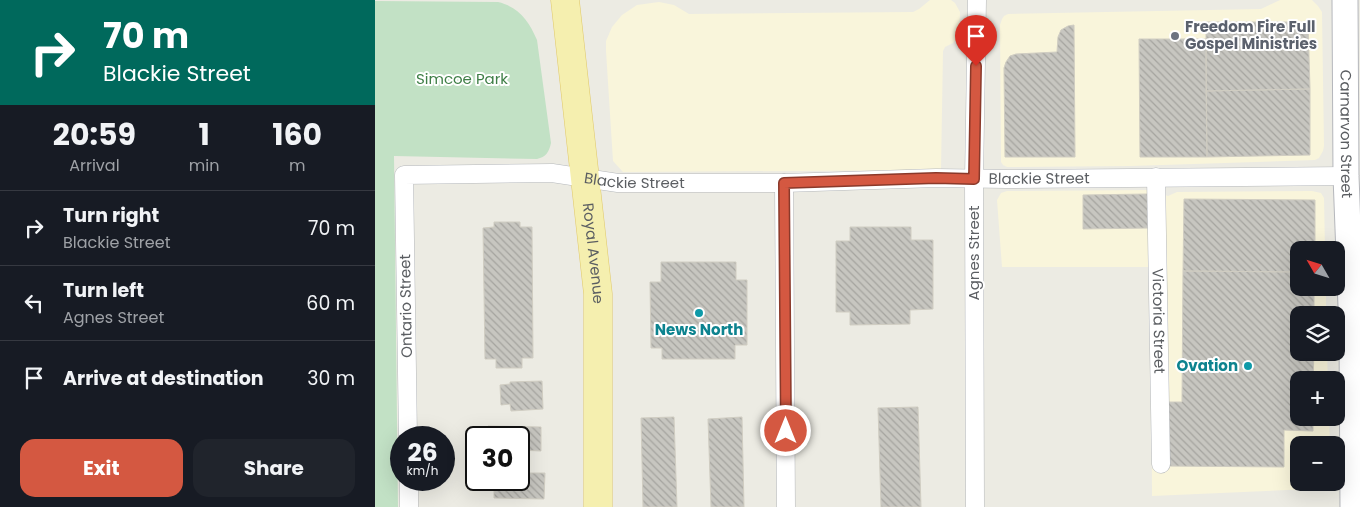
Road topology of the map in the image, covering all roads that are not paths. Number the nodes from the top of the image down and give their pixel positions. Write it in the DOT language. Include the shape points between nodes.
graph roads {
  1 [pos="565,0"];
  2 [pos="977,0"];
  3 [pos="1345,0"];
  4 [pos="404,175"];
  5 [pos="1346,176"];
  6 [pos="1156,177"];
  7 [pos="585,179"];
  8 [pos="974,179"];
  9 [pos="784,183"];
  10 [pos="408,426"];
  11 [pos="1161,464"];
  12 [pos="409,491"];
  13 [pos="409,507"];
  14 [pos="598,507"];
  15 [pos="786,507"];
  16 [pos="975,507"];
  17 [pos="1353,507"];
  1 -- 7 [label="main road, Royal Avenue"];
  2 -- 8 [label="street, Agnes Street"];
  3 -- 5 [label="street, Carnarvon Street"];
  4 -- 7 [label="street, Blackie Street" via="552,173"];
  4 -- 10 [label="street, Ontario Street"];
  5 -- 6 [label="street, Blackie Street"];
  5 -- 17 [label="street, Carnarvon Street"];
  6 -- 8 [label="street, Blackie Street"];
  6 -- 11 [label="street, Victoria Street"];
  7 -- 9 [label="street, Blackie Street" via="619,183"];
  7 -- 14 [label="main road, Royal Avenue" via="598,294"];
  8 -- 9 [label="street, Blackie Street"];
  8 -- 16 [label="street, Agnes Street"];
  9 -- 15 [label="street"];
  12 -- 13 [label="street"];
}
